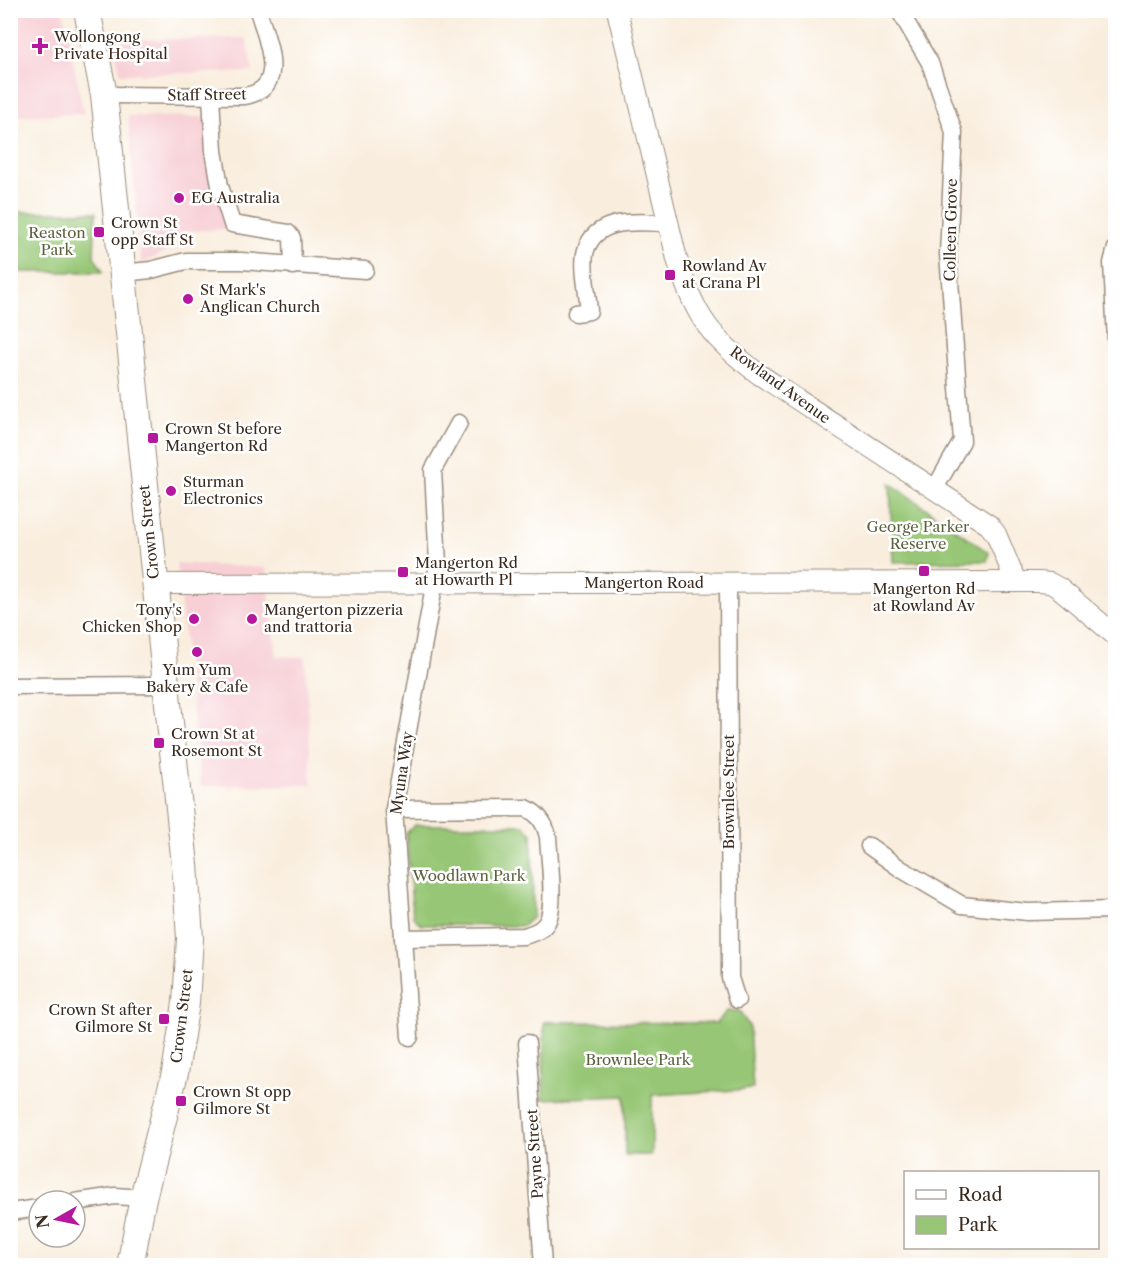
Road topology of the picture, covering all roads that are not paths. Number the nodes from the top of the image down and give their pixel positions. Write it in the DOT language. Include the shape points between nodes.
graph roads {
  1 [pos="87,10"];
  2 [pos="258,10"];
  3 [pos="617,10"];
  4 [pos="899,10"];
  5 [pos="104,95"];
  6 [pos="211,96"];
  7 [pos="669,223"];
  8 [pos="1116,248"];
  9 [pos="293,266"];
  10 [pos="365,270"];
  11 [pos="122,273"];
  12 [pos="576,313"];
  13 [pos="1116,340"];
  14 [pos="459,423"];
  15 [pos="934,490"];
  16 [pos="434,582"];
  17 [pos="1016,582"];
  18 [pos="728,583"];
  19 [pos="154,584"];
  20 [pos="1116,636"];
  21 [pos="165,685"];
  22 [pos="10,686"];
  23 [pos="394,809"];
  24 [pos="869,846"];
  25 [pos="1116,910"];
  26 [pos="404,938"];
  27 [pos="737,1000"];
  28 [pos="410,1037"];
  29 [pos="527,1043"];
  30 [pos="143,1198"];
  31 [pos="87,1200"];
  32 [pos="27,1210"];
  33 [pos="10,1212"];
  34 [pos="130,1266"];
  35 [pos="543,1266"];
  1 -- 5 [label="main road, Crown Street"];
  2 -- 6 [label="street, Staff Street" via="272,64 271,78 252,95"];
  3 -- 7 [label="street, Rowland Avenue"];
  4 -- 15 [label="street, Colleen Grove" via="930,63 954,132 948,254 962,441"];
  5 -- 6 [label="street, Staff Street"];
  5 -- 11 [label="main road, Crown Street"];
  6 -- 9 [label="street" via="214,151 232,225 288,233 292,238"];
  7 -- 12 [label="street" via="616,224 599,231 586,250 589,311"];
  7 -- 15 [label="street, Rowland Avenue" via="689,294 715,336 760,375"];
  8 -- 13 [label="street" via="1112,263"];
  9 -- 10 [label="street"];
  9 -- 11 [label="street" via="186,261"];
  11 -- 19 [label="main road, Crown Street"];
  14 -- 16 [label="street, Myuna Way" via="433,470 438,564"];
  15 -- 17 [label="street, Rowland Avenue" via="989,525"];
  16 -- 18 [label="street, Mangerton Road"];
  16 -- 19 [label="street, Mangerton Road"];
  16 -- 23 [label="street, Myuna Way"];
  17 -- 18 [label="street, Mangerton Road"];
  17 -- 20 [label="street, Mangerton Road" via="1050,583"];
  18 -- 27 [label="street, Brownlee Street" via="730,978"];
  19 -- 21 [label="main road, Crown Street"];
  21 -- 22 [label="street"];
  21 -- 30 [label="main road, Crown Street" via="190,938 186,1003 175,1073"];
  23 -- 26 [label="street, Myuna Way"];
  23 -- 26 [label="street" via="526,808 540,818 548,837 551,908 540,930 524,936"];
  24 -- 25 [label="street" via="962,905 1027,912"];
  26 -- 28 [label="street, Myuna Way"];
  29 -- 35 [label="street, Payne Street"];
  30 -- 31 [label="street" via="115,1196"];
  30 -- 34 [label="main road, Crown Street"];
  32 -- 33 [label="street"];
}
